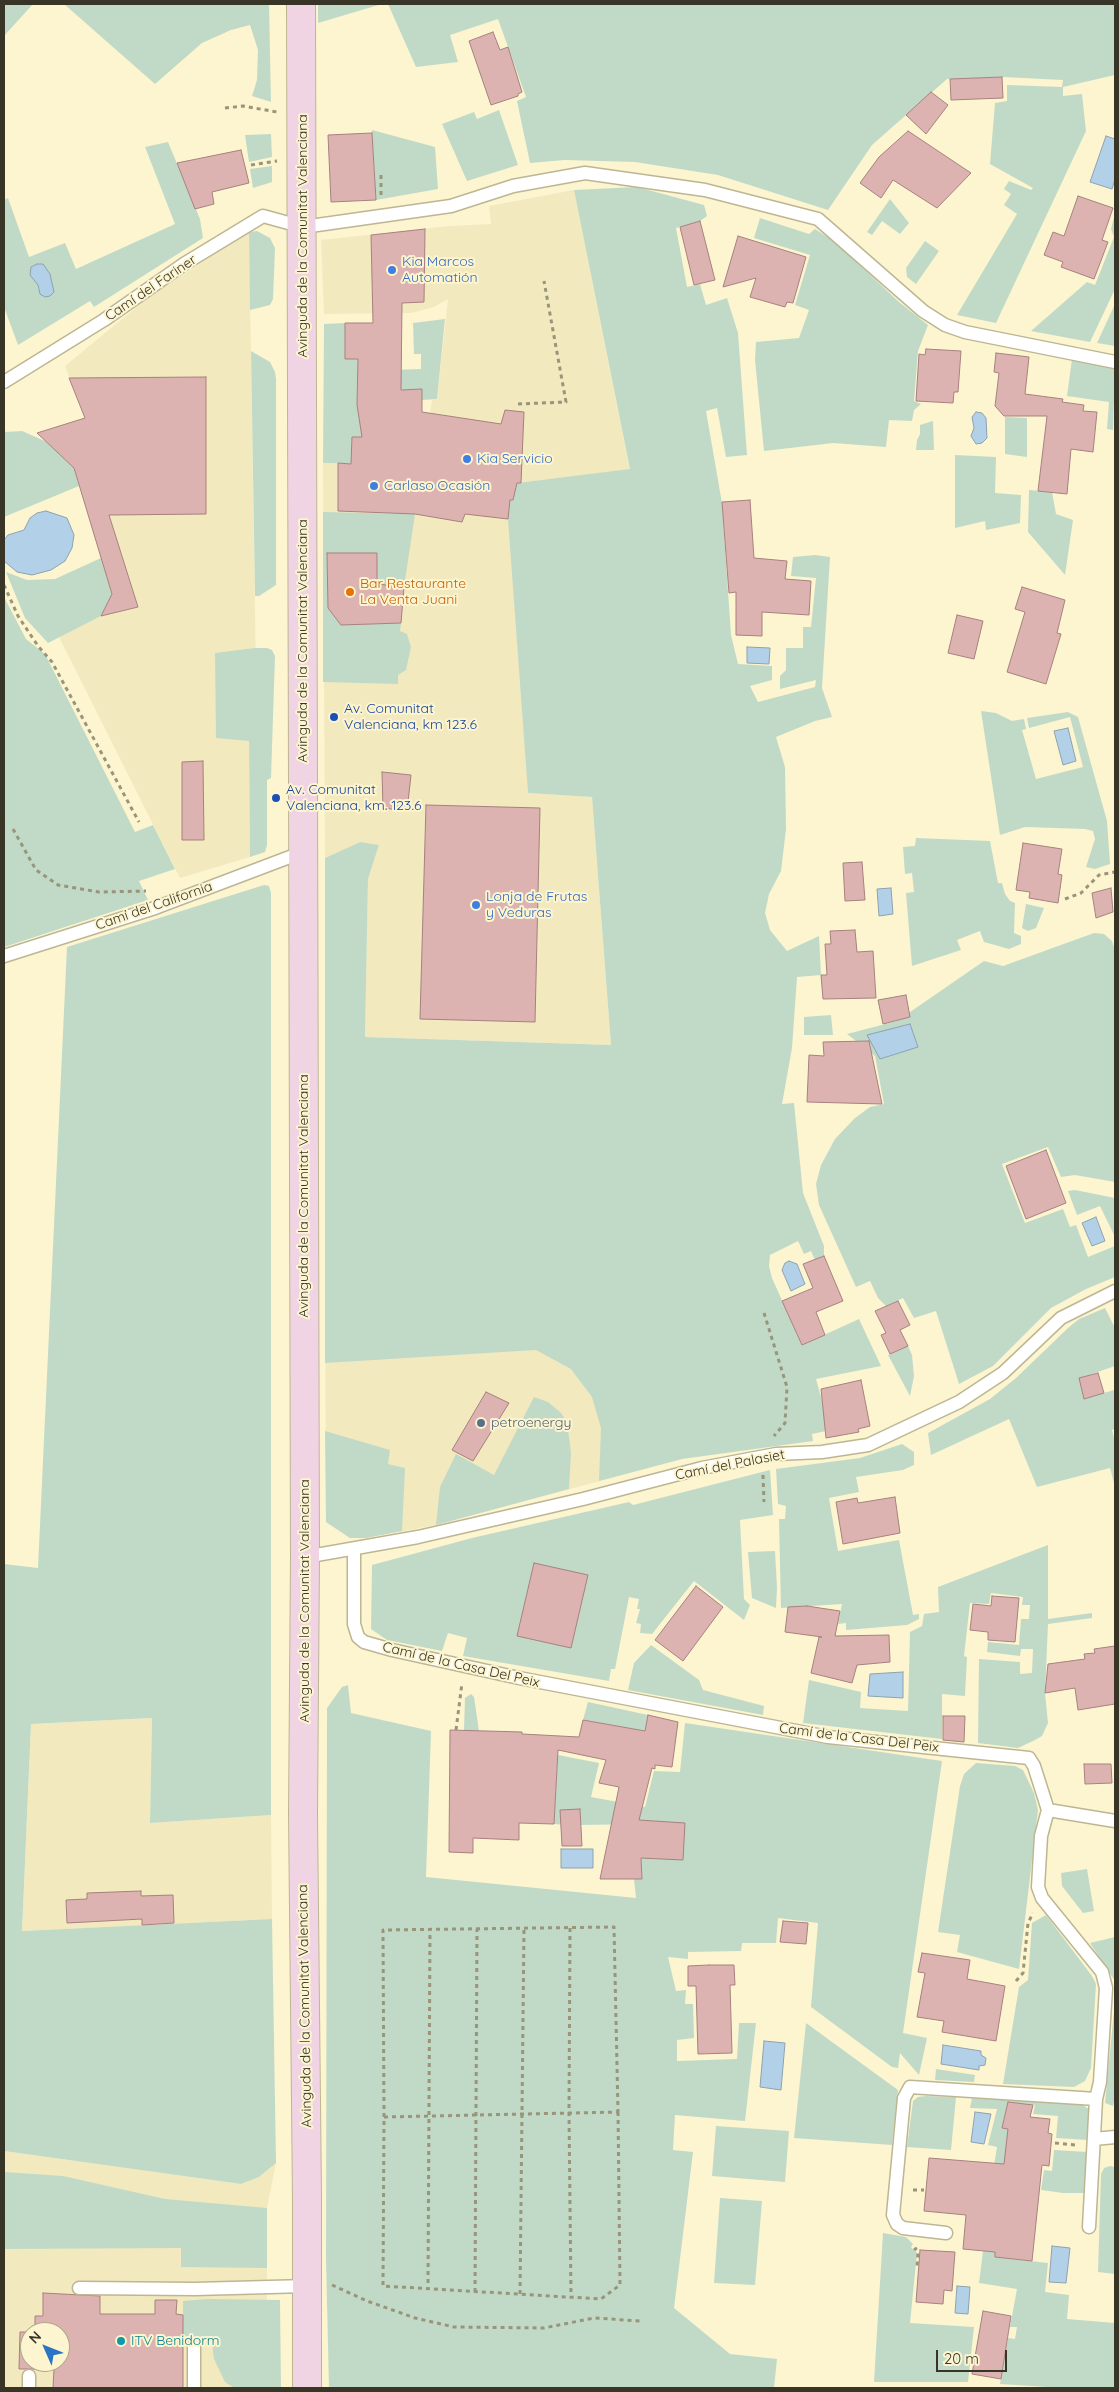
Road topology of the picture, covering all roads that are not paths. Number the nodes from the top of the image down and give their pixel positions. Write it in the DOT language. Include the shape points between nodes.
graph roads {
  1 [pos="301,4"];
  2 [pos="304,227"];
  3 [pos="1115,362"];
  4 [pos="4,382"];
  5 [pos="303,852"];
  6 [pos="4,956"];
  7 [pos="1115,1290"];
  8 [pos="354,1550"];
  9 [pos="306,1557"];
  10 [pos="1048,1810"];
  11 [pos="1115,1821"];
  12 [pos="1096,2099"];
  13 [pos="1115,2137"];
  14 [pos="1094,2139"];
  15 [pos="1089,2227"];
  16 [pos="946,2233"];
  17 [pos="307,2280"];
  18 [pos="79,2288"];
  19 [pos="194,2346"];
  20 [pos="194,2388"];
  21 [pos="307,2388"];
  1 -- 2 [label="main road, Avinguda de la Comunitat Valenciana"];
  2 -- 3 [label="lane" via="451,206 513,186 585,173 705,190 818,219 924,311 945,325"];
  2 -- 4 [label="lane, Camí del Fariner" via="263,216"];
  2 -- 5 [label="main road, Avinguda de la Comunitat Valenciana"];
  5 -- 6 [label="lane, Camí del California" via="171,902"];
  5 -- 9 [label="main road, Avinguda de la Comunitat Valenciana"];
  7 -- 8 [label="lane, Camí del Palasiet" via="1061,1318 1003,1373 959,1402 868,1445 759,1457 702,1468 583,1499"];
  8 -- 9 [label="lane, Camí del Palasiet"];
  8 -- 10 [label="lane, Camí de la Casa Del Peix" via="354,1624 358,1637 364,1642 519,1678 828,1737 1028,1758 1034,1766"];
  9 -- 17 [label="main road, Avinguda de la Comunitat Valenciana" via="303,1814"];
  10 -- 11 [label="lane"];
  10 -- 12 [label="lane" via="1041,1836 1038,1886 1042,1898 1102,1972 1106,1988"];
  12 -- 14 [label="lane"];
  12 -- 16 [label="lane" via="910,2087 904,2098 893,2215 903,2228"];
  13 -- 14 [label="lane"];
  14 -- 15 [label="lane"];
  17 -- 18 [label="lane" via="207,2288"];
  17 -- 21 [label="main road, Avinguda de la Comunitat Valenciana"];
  19 -- 20 [label="lane"];
}
